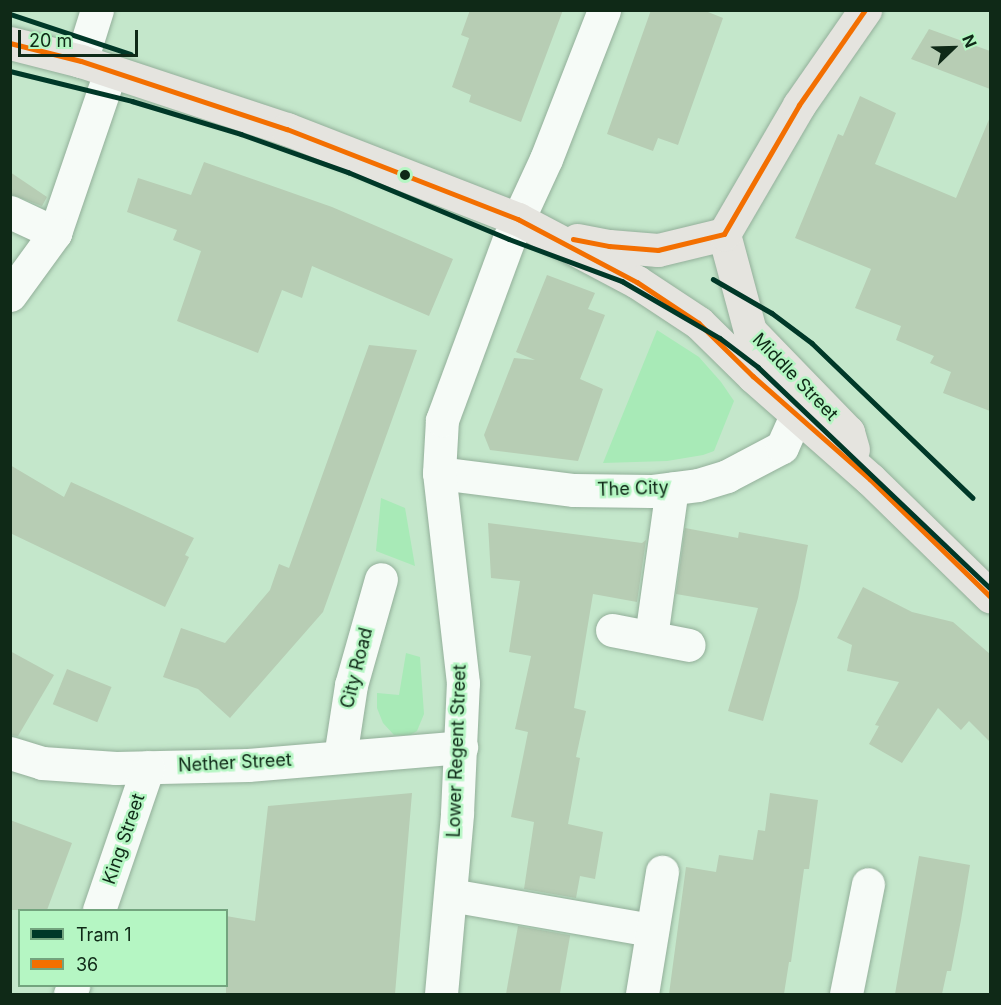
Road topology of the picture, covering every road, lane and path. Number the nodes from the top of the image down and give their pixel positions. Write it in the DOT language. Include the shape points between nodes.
graph roads {
  1 [pos="97,10"];
  2 [pos="604,10"];
  3 [pos="865,10"];
  4 [pos="10,43"];
  5 [pos="95,67"];
  6 [pos="10,212"];
  7 [pos="518,219"];
  8 [pos="55,233"];
  9 [pos="724,234"];
  10 [pos="552,235"];
  11 [pos="10,295"];
  12 [pos="797,414"];
  13 [pos="861,471"];
  14 [pos="439,473"];
  15 [pos="672,488"];
  16 [pos="381,579"];
  17 [pos="990,596"];
  18 [pos="612,630"];
  19 [pos="651,638"];
  20 [pos="689,645"];
  21 [pos="461,747"];
  22 [pos="10,753"];
  23 [pos="340,757"];
  24 [pos="148,767"];
  25 [pos="662,872"];
  26 [pos="868,884"];
  27 [pos="451,895"];
  28 [pos="99,909"];
  29 [pos="652,930"];
  30 [pos="441,994"];
  31 [pos="642,994"];
  32 [pos="846,994"];
  1 -- 5 [label="street"];
  2 -- 7 [label="street" via="546,159"];
  3 -- 9 [label="main road" via="799,105"];
  4 -- 5 [label="main road, Middle Street"];
  5 -- 7 [label="main road, Middle Street" via="287,129"];
  5 -- 8 [label="street"];
  6 -- 8 [label="street"];
  7 -- 10 [label="main road, Middle Street"];
  7 -- 14 [label="street" via="441,420"];
  8 -- 11 [label="street"];
  9 -- 10 [label="main road" via="658,250"];
  9 -- 13 [label="main road, Middle Street" via="750,331 848,432"];
  10 -- 12 [label="main road, Middle Street" via="699,323"];
  12 -- 13 [label="main road, Middle Street"];
  12 -- 15 [label="street, The City" via="782,447 727,476"];
  13 -- 17 [label="main road, Middle Street"];
  14 -- 15 [label="street, The City" via="574,490"];
  14 -- 21 [label="street, Lower Regent Street" via="463,683"];
  15 -- 19 [label="street"];
  16 -- 23 [label="street, City Road" via="351,685"];
  18 -- 19 [label="street"];
  19 -- 20 [label="street"];
  21 -- 23 [label="street, Nether Street"];
  21 -- 27 [label="street, Lower Regent Street"];
  22 -- 24 [label="street, Nether Street" via="42,762"];
  23 -- 24 [label="street, Nether Street" via="248,765"];
  24 -- 28 [label="street, King Street"];
  25 -- 29 [label="street"];
  26 -- 32 [label="street"];
  27 -- 29 [label="street"];
  27 -- 30 [label="street, Lower Regent Street"];
  29 -- 31 [label="street"];
}
